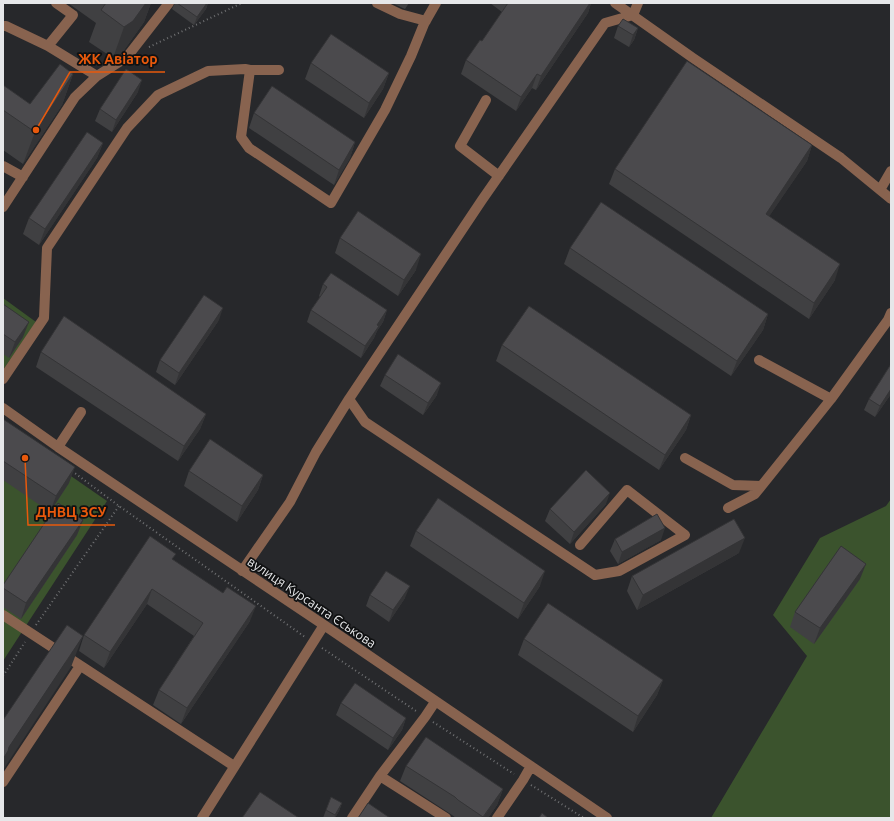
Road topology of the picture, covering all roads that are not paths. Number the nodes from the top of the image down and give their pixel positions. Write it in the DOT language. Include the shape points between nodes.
graph roads {
  1 [pos="56,3"];
  2 [pos="377,3"];
  3 [pos="436,3"];
  4 [pos="616,3"];
  5 [pos="638,3"];
  6 [pos="166,4"];
  7 [pos="633,15"];
  8 [pos="426,21"];
  9 [pos="3,26"];
  10 [pos="48,46"];
  11 [pos="250,70"];
  12 [pos="279,70"];
  13 [pos="97,76"];
  14 [pos="486,100"];
  15 [pos="3,166"];
  16 [pos="891,171"];
  17 [pos="499,176"];
  18 [pos="23,177"];
  19 [pos="880,190"];
  20 [pos="891,199"];
  21 [pos="3,207"];
  22 [pos="891,312"];
  23 [pos="759,360"];
  24 [pos="3,379"];
  25 [pos="349,399"];
  26 [pos="831,399"];
  27 [pos="3,408"];
  28 [pos="81,412"];
  29 [pos="58,447"];
  30 [pos="685,458"];
  31 [pos="761,486"];
  32 [pos="728,508"];
  33 [pos="580,545"];
  34 [pos="242,571"];
  35 [pos="3,614"];
  36 [pos="324,625"];
  37 [pos="80,666"];
  38 [pos="435,702"];
  39 [pos="234,766"];
  40 [pos="531,766"];
  41 [pos="380,776"];
  42 [pos="3,782"];
  43 [pos="202,818"];
  44 [pos="352,818"];
  45 [pos="446,818"];
  46 [pos="497,818"];
  47 [pos="607,818"];
  1 -- 10 [label="street" via="73,15"];
  2 -- 8 [label="street" via="400,14"];
  3 -- 8 [label="street"];
  4 -- 7 [label="street"];
  5 -- 7 [label="street"];
  6 -- 13 [label="street" via="127,57"];
  7 -- 17 [label="street" via="605,23"];
  7 -- 19 [label="street" via="841,158"];
  8 -- 11 [label="street" via="385,110 331,203 248,148 240,136"];
  9 -- 10 [label="street"];
  10 -- 13 [label="street"];
  11 -- 12 [label="street"];
  11 -- 24 [label="street" via="208,71 158,95 127,128 47,248 44,318"];
  13 -- 18 [label="street" via="75,97"];
  14 -- 17 [label="street" via="460,146"];
  15 -- 18 [label="street"];
  16 -- 19 [label="street"];
  17 -- 25 [label="street"];
  18 -- 21 [label="street"];
  19 -- 20 [label="street"];
  22 -- 26 [label="street" via="888,320"];
  23 -- 26 [label="street"];
  25 -- 33 [label="street" via="365,422 595,575 619,571 685,535 627,490"];
  25 -- 34 [label="street" via="316,452 290,502"];
  26 -- 31 [label="street"];
  27 -- 29 [label="street, вулиця Курсанта Єськова"];
  28 -- 29 [label="street"];
  29 -- 34 [label="street, вулиця Курсанта Єськова"];
  30 -- 31 [label="street" via="733,486"];
  31 -- 32 [label="street" via="755,494"];
  34 -- 36 [label="street, вулиця Курсанта Єськова"];
  35 -- 37 [label="street"];
  36 -- 38 [label="street, вулиця Курсанта Єськова"];
  36 -- 39 [label="street"];
  37 -- 39 [label="street"];
  37 -- 42 [label="street"];
  38 -- 40 [label="street, вулиця Курсанта Єськова"];
  38 -- 41 [label="street"];
  39 -- 43 [label="street"];
  40 -- 46 [label="street"];
  40 -- 47 [label="street, вулиця Курсанта Єськова"];
  41 -- 44 [label="street"];
  41 -- 45 [label="street"];
}
